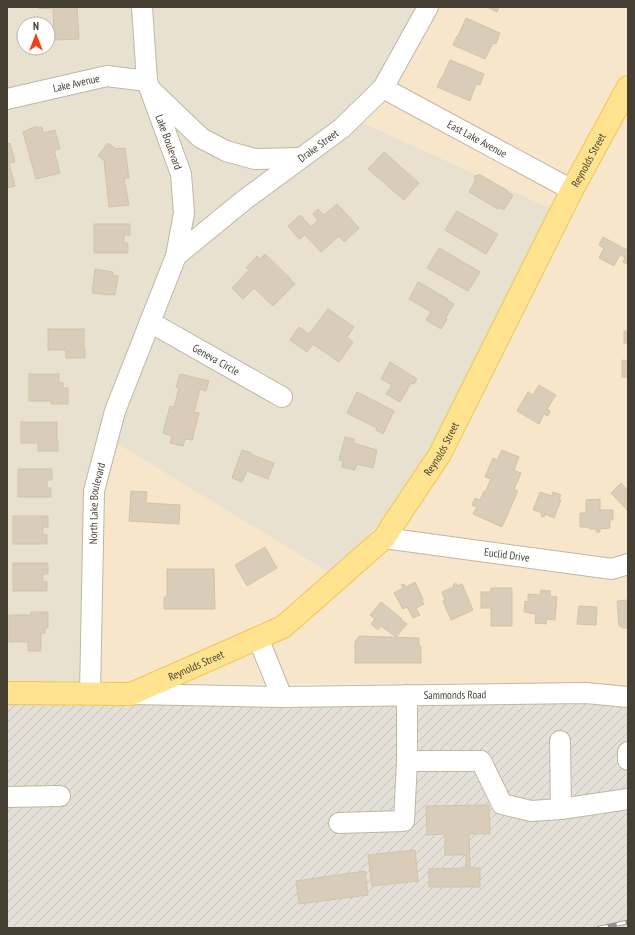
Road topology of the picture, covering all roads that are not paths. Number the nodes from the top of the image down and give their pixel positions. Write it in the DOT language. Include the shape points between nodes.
graph roads {
  1 [pos="142,7"];
  2 [pos="428,7"];
  3 [pos="148,85"];
  4 [pos="628,87"];
  5 [pos="383,88"];
  6 [pos="7,99"];
  7 [pos="301,158"];
  8 [pos="572,190"];
  9 [pos="176,256"];
  10 [pos="150,322"];
  11 [pos="282,397"];
  12 [pos="384,538"];
  13 [pos="628,564"];
  14 [pos="258,638"];
  15 [pos="7,693"];
  16 [pos="90,694"];
  17 [pos="131,694"];
  18 [pos="407,695"];
  19 [pos="282,697"];
  20 [pos="628,698"];
  21 [pos="560,741"];
  22 [pos="628,752"];
  23 [pos="407,760"];
  24 [pos="628,760"];
  25 [pos="60,796"];
  26 [pos="7,797"];
  27 [pos="628,799"];
  28 [pos="561,809"];
  29 [pos="339,823"];
  1 -- 3 [label="street, Lake Boulevard"];
  2 -- 5 [label="street, Drake Street"];
  3 -- 6 [label="street, Lake Avenue" via="107,76"];
  3 -- 7 [label="street" via="201,138 226,151 255,159"];
  3 -- 9 [label="street, Lake Boulevard" via="181,174 184,214"];
  4 -- 8 [label="main road, Reynolds Street"];
  5 -- 7 [label="street, Drake Street" via="342,128"];
  5 -- 8 [label="street, East Lake Avenue"];
  7 -- 9 [label="street, Drake Street"];
  8 -- 12 [label="main road, Reynolds Street" via="440,454"];
  9 -- 10 [label="street, Lake Boulevard"];
  10 -- 11 [label="street, Geneva Circle"];
  10 -- 16 [label="street, North Lake Boulevard" via="115,411 94,491"];
  12 -- 13 [label="street, Euclid Drive" via="612,569"];
  12 -- 14 [label="main road, Reynolds Street" via="283,627"];
  14 -- 17 [label="main road, Reynolds Street"];
  14 -- 19 [label="street"];
  15 -- 16 [label="main road"];
  16 -- 17 [label="main road"];
  17 -- 19 [label="street, Sammonds Road"];
  18 -- 19 [label="street, Sammonds Road"];
  18 -- 20 [label="street, Sammonds Road" via="586,693"];
  18 -- 23 [label="street"];
  21 -- 28 [label="street"];
  22 -- 24 [label="street"];
  23 -- 28 [label="street" via="481,761 502,804 531,811"];
  23 -- 29 [label="street" via="404,821"];
  25 -- 26 [label="street"];
  27 -- 28 [label="street"];
}
